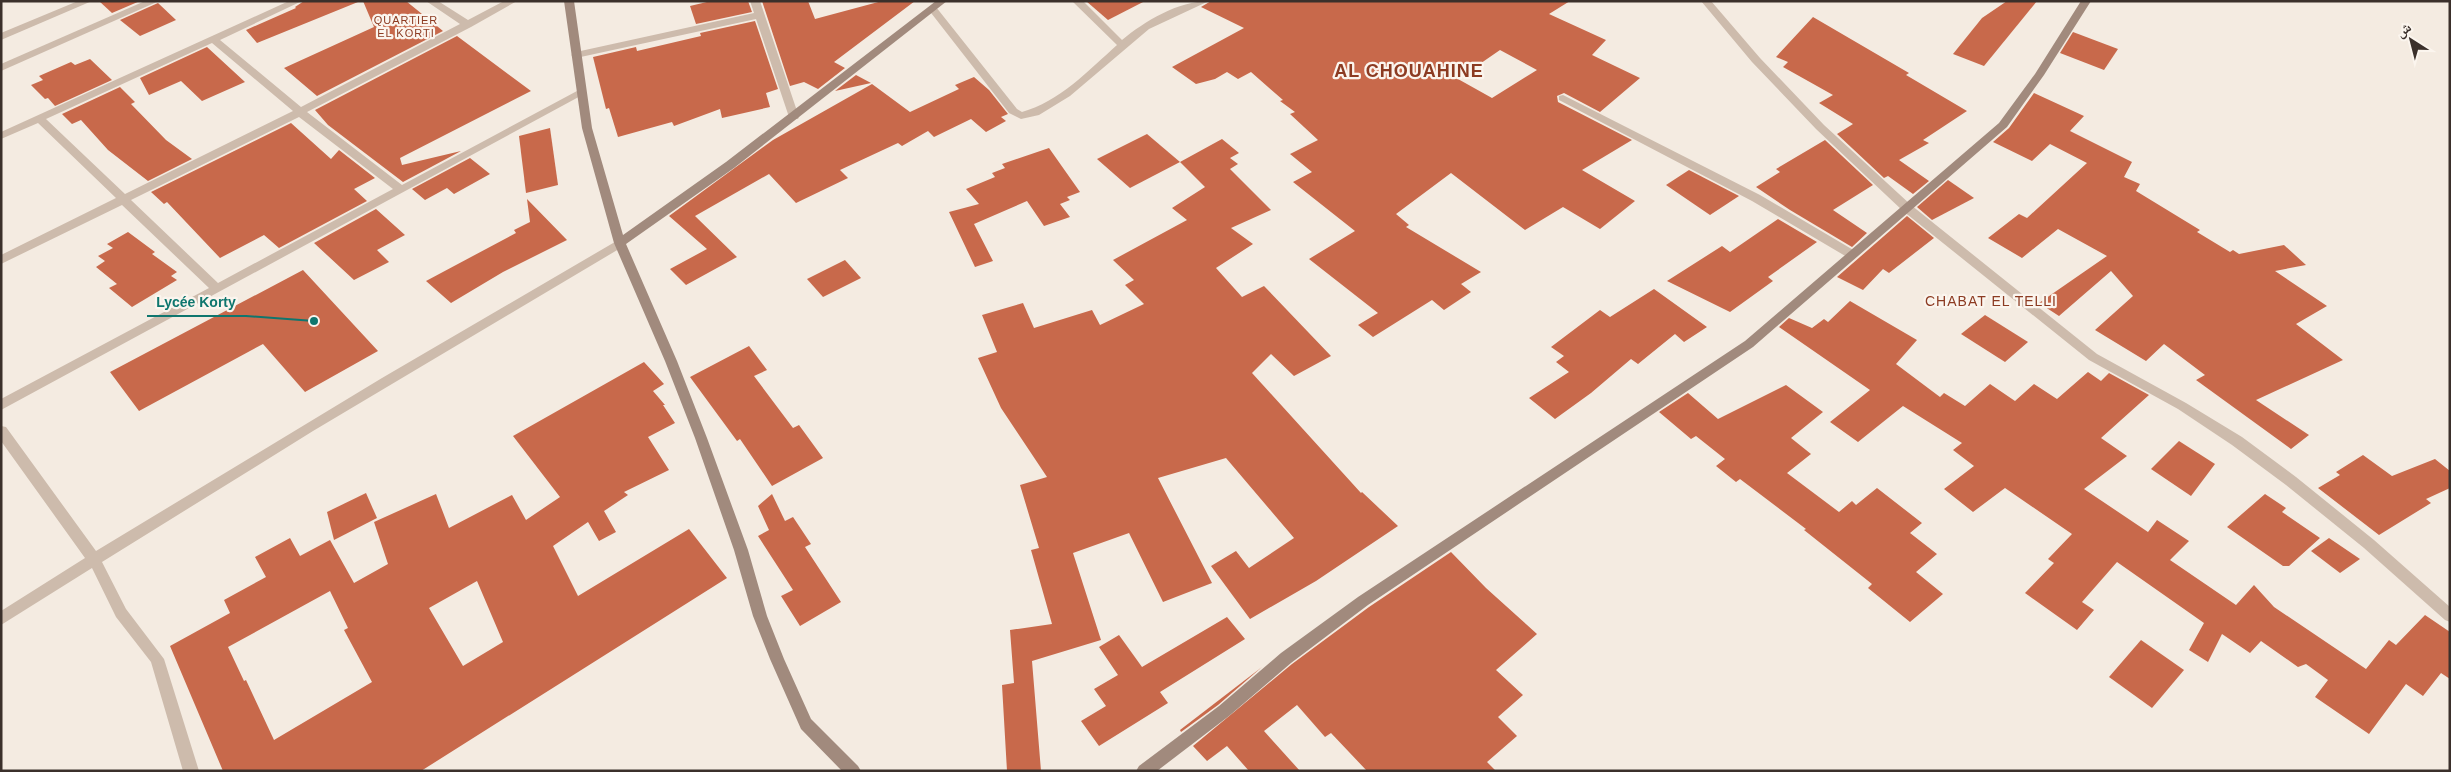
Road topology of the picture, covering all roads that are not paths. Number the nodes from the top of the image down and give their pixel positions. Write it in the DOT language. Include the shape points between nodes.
graph roads {
  1 [pos="87,1"];
  2 [pos="154,1"];
  3 [pos="297,1"];
  4 [pos="431,1"];
  5 [pos="512,1"];
  6 [pos="569,1"];
  7 [pos="755,1"];
  8 [pos="942,1"];
  9 [pos="1077,1"];
  10 [pos="1204,1"];
  11 [pos="1706,1"];
  12 [pos="2086,1"];
  13 [pos="933,8"];
  14 [pos="760,15"];
  15 [pos="468,24"];
  16 [pos="1,37"];
  17 [pos="214,40"];
  18 [pos="1123,46"];
  19 [pos="576,55"];
  20 [pos="1,68"];
  21 [pos="581,93"];
  22 [pos="1563,98"];
  23 [pos="300,112"];
  24 [pos="794,117"];
  25 [pos="40,119"];
  26 [pos="1,136"];
  27 [pos="400,190"];
  28 [pos="123,199"];
  29 [pos="1907,208"];
  30 [pos="620,243"];
  31 [pos="1851,254"];
  32 [pos="1,260"];
  33 [pos="216,288"];
  34 [pos="1,405"];
  35 [pos="1,431"];
  36 [pos="94,559"];
  37 [pos="2450,616"];
  38 [pos="1,619"];
  39 [pos="191,771"];
  40 [pos="853,771"];
  41 [pos="1144,771"];
  1 -- 16 [label="street"];
  2 -- 20 [label="street"];
  3 -- 17 [label="street"];
  4 -- 15 [label="street"];
  5 -- 15 [label="street"];
  6 -- 19 [label="street"];
  7 -- 14 [label="street"];
  8 -- 13 [label="street"];
  9 -- 18 [label="street"];
  10 -- 18 [label="street" via="1152,24"];
  11 -- 29 [label="street" via="1756,60 1814,120"];
  12 -- 29 [label="street" via="2003,125"];
  13 -- 18 [label="street" via="1013,111 1021,116 1032,115 1050,106"];
  13 -- 24 [label="street"];
  14 -- 19 [label="street"];
  14 -- 24 [label="street"];
  15 -- 23 [label="street"];
  17 -- 23 [label="street"];
  17 -- 25 [label="street"];
  19 -- 21 [label="street"];
  21 -- 27 [label="street"];
  21 -- 30 [label="street" via="587,128"];
  22 -- 31 [label="street" via="1756,198"];
  23 -- 27 [label="street"];
  23 -- 28 [label="street"];
  24 -- 30 [label="street"];
  25 -- 26 [label="street"];
  25 -- 28 [label="street"];
  27 -- 33 [label="street"];
  28 -- 32 [label="street"];
  28 -- 33 [label="street"];
  29 -- 31 [label="street"];
  29 -- 37 [label="street" via="2093,357 2182,406 2291,481"];
  30 -- 36 [label="street" via="423,358"];
  30 -- 40 [label="street" via="701,438 777,659 806,724"];
  31 -- 41 [label="street" via="1749,344 1363,601"];
  33 -- 34 [label="street"];
  35 -- 36 [label="street"];
  36 -- 38 [label="street"];
  36 -- 39 [label="street" via="121,613 157,659"];
}
